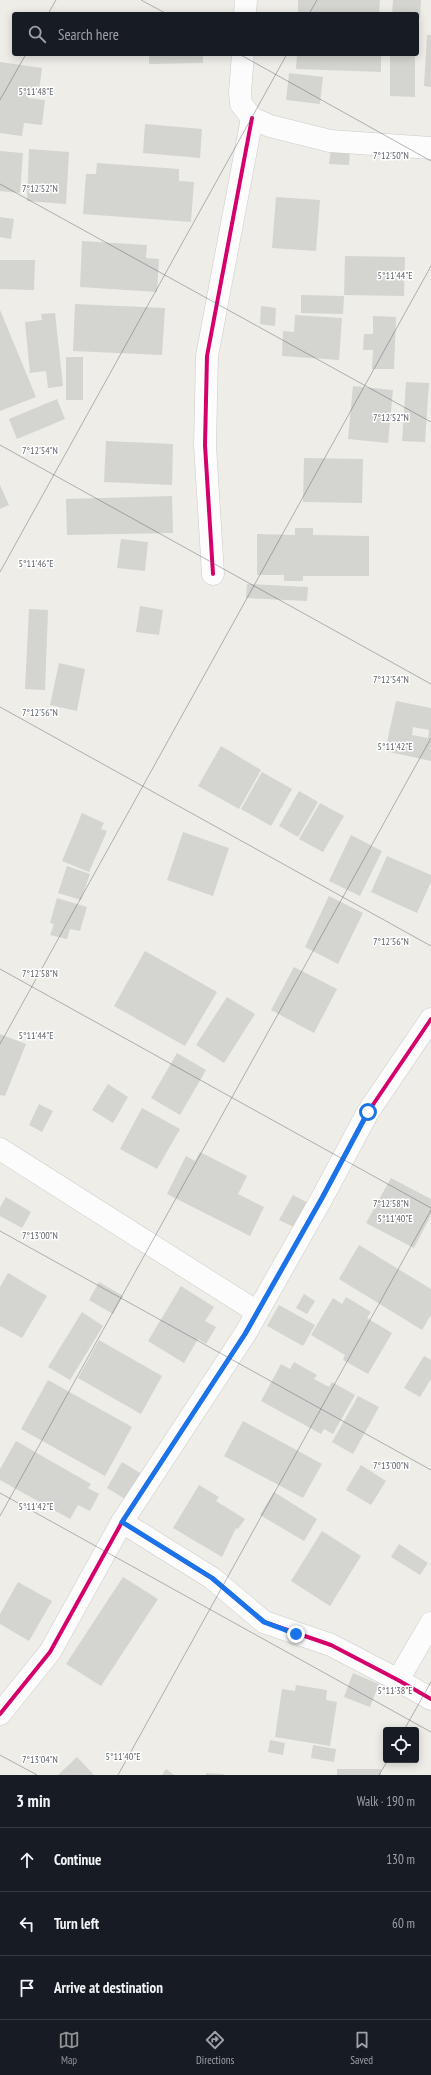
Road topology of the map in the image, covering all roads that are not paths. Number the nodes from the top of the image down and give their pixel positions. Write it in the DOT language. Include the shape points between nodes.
graph roads {
  1 [pos="246,0"];
  2 [pos="245,12"];
  3 [pos="243,56"];
  4 [pos="252,118"];
  5 [pos="431,148"];
  6 [pos="213,574"];
  7 [pos="431,1019"];
  8 [pos="0,1149"];
  9 [pos="257,1312"];
  10 [pos="122,1522"];
  11 [pos="431,1623"];
  12 [pos="398,1680"];
  13 [pos="431,1699"];
  14 [pos="0,1714"];
  1 -- 2 [label="street"];
  3 -- 4 [label="street" via="241,104"];
  4 -- 5 [label="street" via="270,126 330,140"];
  4 -- 6 [label="street" via="207,356 205,445"];
  7 -- 9 [label="street" via="368,1112"];
  8 -- 9 [label="street"];
  9 -- 10 [label="street" via="215,1383"];
  10 -- 12 [label="street" via="212,1578 264,1622 331,1645"];
  10 -- 14 [label="street" via="50,1652"];
  11 -- 12 [label="street"];
  12 -- 13 [label="street"];
}
